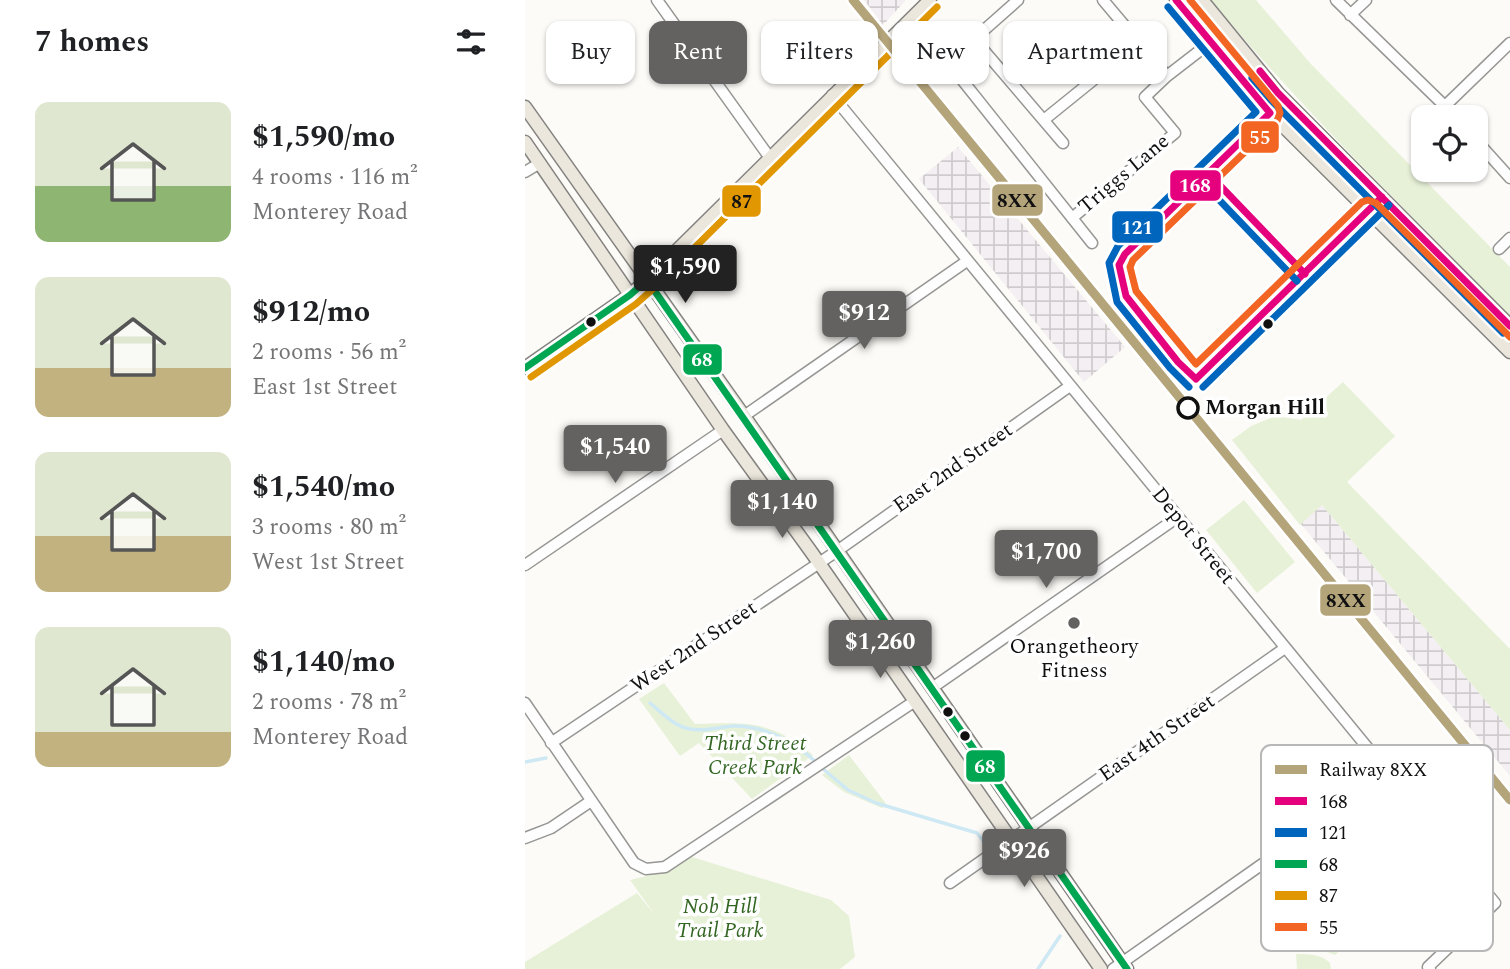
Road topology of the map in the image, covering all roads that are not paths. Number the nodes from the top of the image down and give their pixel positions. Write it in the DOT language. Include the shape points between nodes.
graph roads {
  1 [pos="657,0"];
  2 [pos="930,0"];
  3 [pos="1018,0"];
  4 [pos="1103,0"];
  5 [pos="1176,0"];
  6 [pos="1202,0"];
  7 [pos="1336,0"];
  8 [pos="1366,0"];
  9 [pos="1350,15"];
  10 [pos="912,17"];
  11 [pos="915,21"];
  12 [pos="1121,21"];
  13 [pos="989,27"];
  14 [pos="1211,42"];
  15 [pos="1510,43"];
  16 [pos="989,56"];
  17 [pos="1167,76"];
  18 [pos="966,84"];
  19 [pos="1088,84"];
  20 [pos="1159,84"];
  21 [pos="832,95"];
  22 [pos="1444,105"];
  23 [pos="1446,105"];
  24 [pos="525,107"];
  25 [pos="1045,119"];
  26 [pos="525,142"];
  27 [pos="1063,143"];
  28 [pos="1488,153"];
  29 [pos="770,158"];
  30 [pos="540,163"];
  31 [pos="525,172"];
  32 [pos="1510,178"];
  33 [pos="1072,218"];
  34 [pos="1510,238"];
  35 [pos="1093,243"];
  36 [pos="1499,249"];
  37 [pos="967,261"];
  38 [pos="647,280"];
  39 [pos="630,295"];
  40 [pos="1510,326"];
  41 [pos="1510,352"];
  42 [pos="525,368"];
  43 [pos="1070,386"];
  44 [pos="744,416"];
  45 [pos="723,430"];
  46 [pos="1178,517"];
  47 [pos="837,551"];
  48 [pos="818,564"];
  49 [pos="525,565"];
  50 [pos="1285,648"];
  51 [pos="932,688"];
  52 [pos="915,701"];
  53 [pos="525,703"];
  54 [pos="551,743"];
  55 [pos="1364,745"];
  56 [pos="591,801"];
  57 [pos="1029,828"];
  58 [pos="525,838"];
  59 [pos="1011,842"];
  60 [pos="1261,867"];
  61 [pos="950,883"];
  62 [pos="1445,951"];
  63 [pos="1121,967"];
  64 [pos="1101,969"];
  65 [pos="1430,969"];
  1 -- 29 [label="street"];
  2 -- 10 [label="main road"];
  3 -- 13 [label="street"];
  4 -- 12 [label="street"];
  5 -- 14 [label="main road"];
  6 -- 40 [label="main road" via="1278,93"];
  7 -- 9 [label="street"];
  8 -- 9 [label="street"];
  9 -- 22 [label="street"];
  10 -- 11 [label="street"];
  10 -- 21 [label="main road"];
  14 -- 17 [label="street"];
  14 -- 41 [label="main road" via="1271,113"];
  15 -- 23 [label="street"];
  16 -- 25 [label="street"];
  18 -- 33 [label="street"];
  19 -- 25 [label="street"];
  20 -- 33 [label="street, Triggs Lane" via="1146,97 1175,133"];
  21 -- 29 [label="main road"];
  21 -- 37 [label="street, Depot Street"];
  24 -- 38 [label="main road"];
  25 -- 27 [label="street"];
  26 -- 30 [label="main road"];
  28 -- 32 [label="street"];
  29 -- 38 [label="main road"];
  30 -- 31 [label="street"];
  30 -- 39 [label="main road"];
  33 -- 35 [label="street"];
  34 -- 36 [label="street"];
  37 -- 43 [label="street, Depot Street"];
  37 -- 44 [label="street"];
  38 -- 39 [label="main road"];
  38 -- 44 [label="main road"];
  39 -- 42 [label="main road"];
  39 -- 45 [label="main road"];
  43 -- 46 [label="street, Depot Street"];
  43 -- 47 [label="street, East 2nd Street"];
  44 -- 47 [label="main road"];
  45 -- 48 [label="main road"];
  45 -- 49 [label="street"];
  46 -- 50 [label="street, Depot Street"];
  46 -- 51 [label="street"];
  47 -- 48 [label="street, West 2nd Street"];
  47 -- 51 [label="main road"];
  48 -- 52 [label="main road"];
  48 -- 54 [label="street, West 2nd Street"];
  50 -- 55 [label="street, Depot Street"];
  50 -- 57 [label="street, East 4th Street"];
  51 -- 57 [label="main road"];
  52 -- 56 [label="street" via="665,867 646,869 633,863"];
  52 -- 59 [label="main road"];
  53 -- 54 [label="street"];
  54 -- 56 [label="street"];
  56 -- 58 [label="street" via="551,828"];
  57 -- 59 [label="street, East 4th Street"];
  57 -- 63 [label="main road"];
  59 -- 61 [label="street, East 4th Street"];
  59 -- 64 [label="main road"];
  60 -- 63 [label="street"];
  62 -- 65 [label="street, Depot Street"];
}
